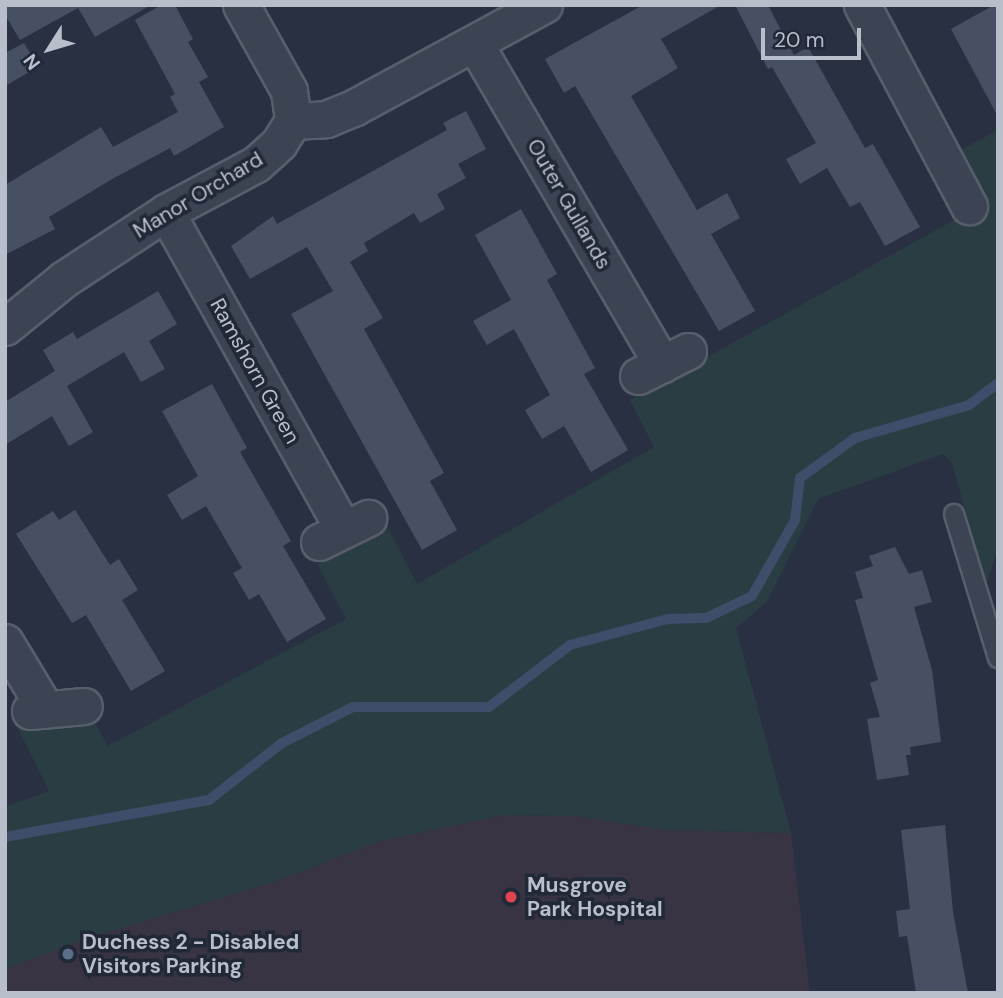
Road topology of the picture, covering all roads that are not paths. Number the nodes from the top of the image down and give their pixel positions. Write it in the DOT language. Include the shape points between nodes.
graph roads {
  1 [pos="241,5"];
  2 [pos="544,5"];
  3 [pos="862,5"];
  4 [pos="475,44"];
  5 [pos="293,121"];
  6 [pos="969,206"];
  7 [pos="166,212"];
  8 [pos="5,327"];
  9 [pos="663,364"];
  10 [pos="954,514"];
  11 [pos="344,530"];
  12 [pos="5,642"];
  13 [pos="998,658"];
  14 [pos="84,706"];
  1 -- 5 [label="street" via="289,91"];
  2 -- 4 [label="street"];
  3 -- 6 [label="street"];
  4 -- 5 [label="street" via="326,119"];
  4 -- 9 [label="street, Outer Gullands"];
  5 -- 7 [label="street, Manor Orchard" via="279,143 256,164"];
  7 -- 8 [label="street, Manor Orchard" via="64,279"];
  7 -- 11 [label="street, Ramshorn Green"];
  10 -- 13 [label="lane"];
  12 -- 14 [label="street" via="38,711"];
}
